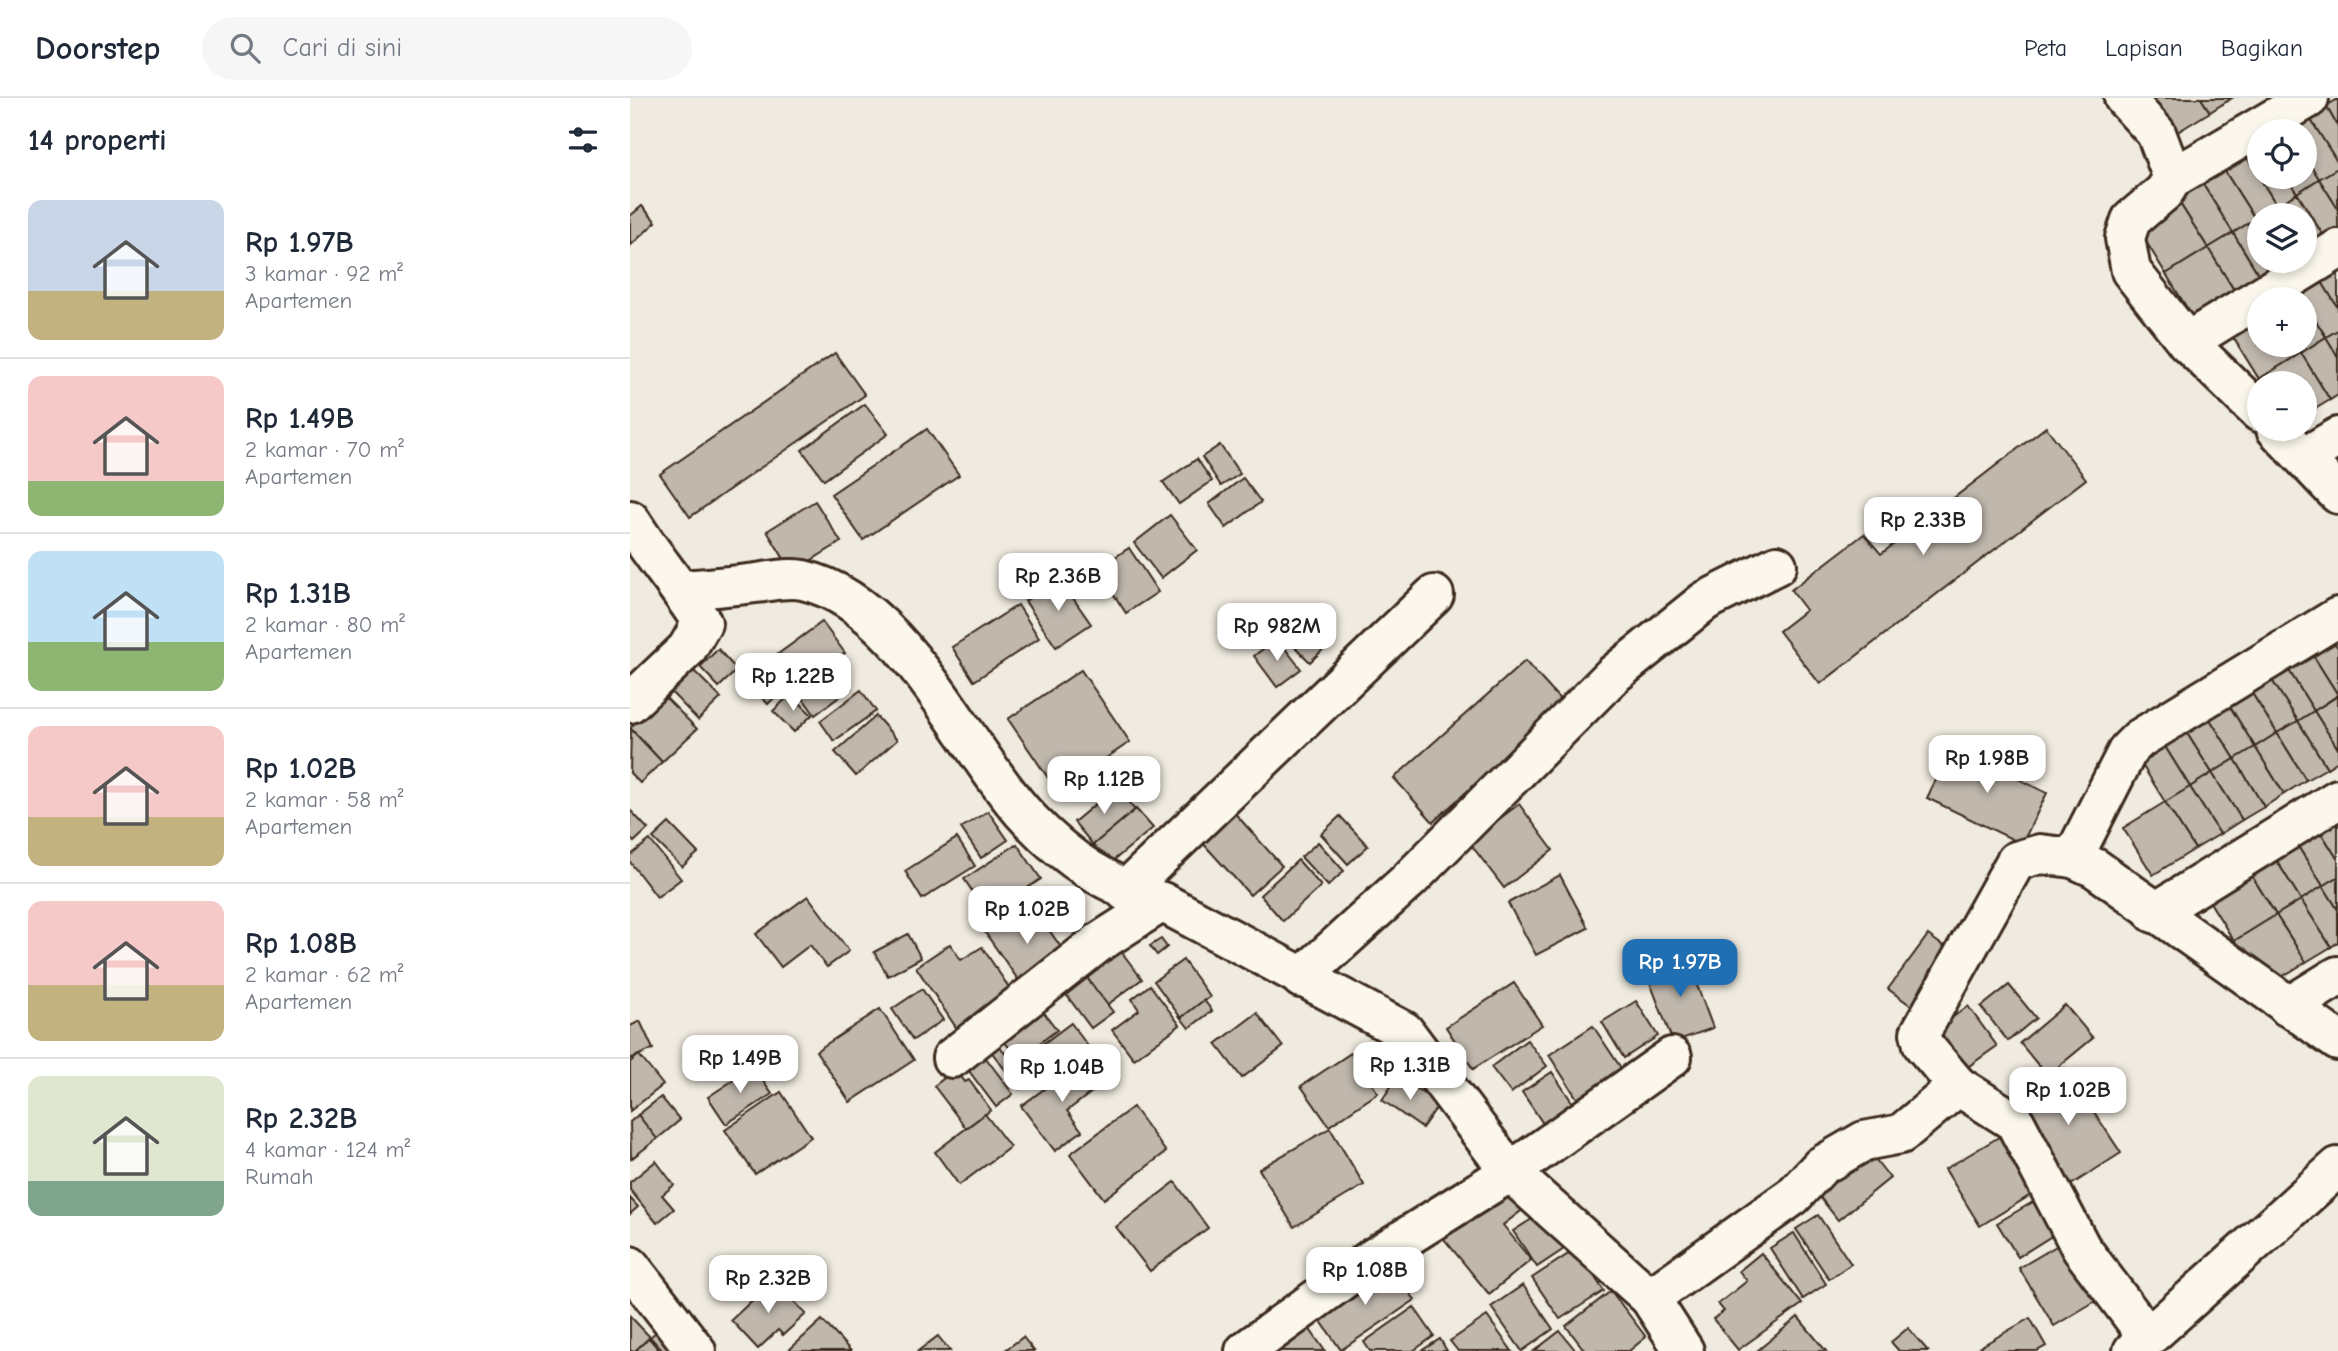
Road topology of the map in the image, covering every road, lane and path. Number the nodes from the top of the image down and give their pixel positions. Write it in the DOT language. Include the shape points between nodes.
graph roads {
  1 [pos="2124,98"];
  2 [pos="2309,98"];
  3 [pos="2173,178"];
  4 [pos="2338,249"];
  5 [pos="2188,342"];
  6 [pos="2247,400"];
  7 [pos="2338,437"];
  8 [pos="2288,441"];
  9 [pos="2305,457"];
  10 [pos="2338,494"];
  11 [pos="630,520"];
  12 [pos="1777,565"];
  13 [pos="682,590"];
  14 [pos="1434,595"];
  15 [pos="2338,617"];
  16 [pos="630,703"];
  17 [pos="2338,799"];
  18 [pos="2073,858"];
  19 [pos="1125,891"];
  20 [pos="1162,902"];
  21 [pos="2154,913"];
  22 [pos="2338,976"];
  23 [pos="1301,978"];
  24 [pos="2288,1007"];
  25 [pos="2338,1041"];
  26 [pos="1672,1056"];
  27 [pos="952,1058"];
  28 [pos="1958,1086"];
  29 [pos="2338,1167"];
  30 [pos="1510,1172"];
  31 [pos="630,1266"];
  32 [pos="1650,1298"];
  33 [pos="2140,1343"];
  34 [pos="696,1351"];
  35 [pos="1245,1351"];
  36 [pos="1684,1351"];
  1 -- 3 [label="street" via="2156,133"];
  2 -- 3 [label="street"];
  3 -- 5 [label="street" via="2164,192 2131,220 2125,251 2131,271"];
  4 -- 5 [label="street"];
  5 -- 6 [label="street"];
  7 -- 9 [label="street"];
  8 -- 9 [label="street"];
  9 -- 10 [label="street"];
  11 -- 13 [label="street" via="649,552"];
  12 -- 23 [label="street" via="1705,601 1613,674 1409,880"];
  13 -- 16 [label="street" via="702,623 687,649"];
  13 -- 19 [label="street" via="783,578 830,590 864,612 902,648 1027,817 1090,873"];
  14 -- 19 [label="street"];
  15 -- 18 [label="street" via="2139,739 2128,750"];
  17 -- 21 [label="street"];
  18 -- 21 [label="street" via="2095,868"];
  18 -- 28 [label="street" via="2040,854 2016,862 1920,1033 1923,1045"];
  19 -- 20 [label="street"];
  20 -- 23 [label="street"];
  20 -- 27 [label="street" via="1098,943"];
  21 -- 24 [label="street"];
  22 -- 24 [label="street"];
  23 -- 30 [label="street" via="1404,1031"];
  24 -- 25 [label="street"];
  26 -- 30 [label="street"];
  28 -- 32 [label="street" via="1901,1134 1864,1141 1821,1166 1793,1196"];
  28 -- 33 [label="street" via="2015,1122 2081,1248"];
  29 -- 33 [label="street"];
  30 -- 32 [label="street"];
  30 -- 35 [label="street" via="1370,1259"];
  31 -- 34 [label="street"];
  32 -- 36 [label="street"];
}
